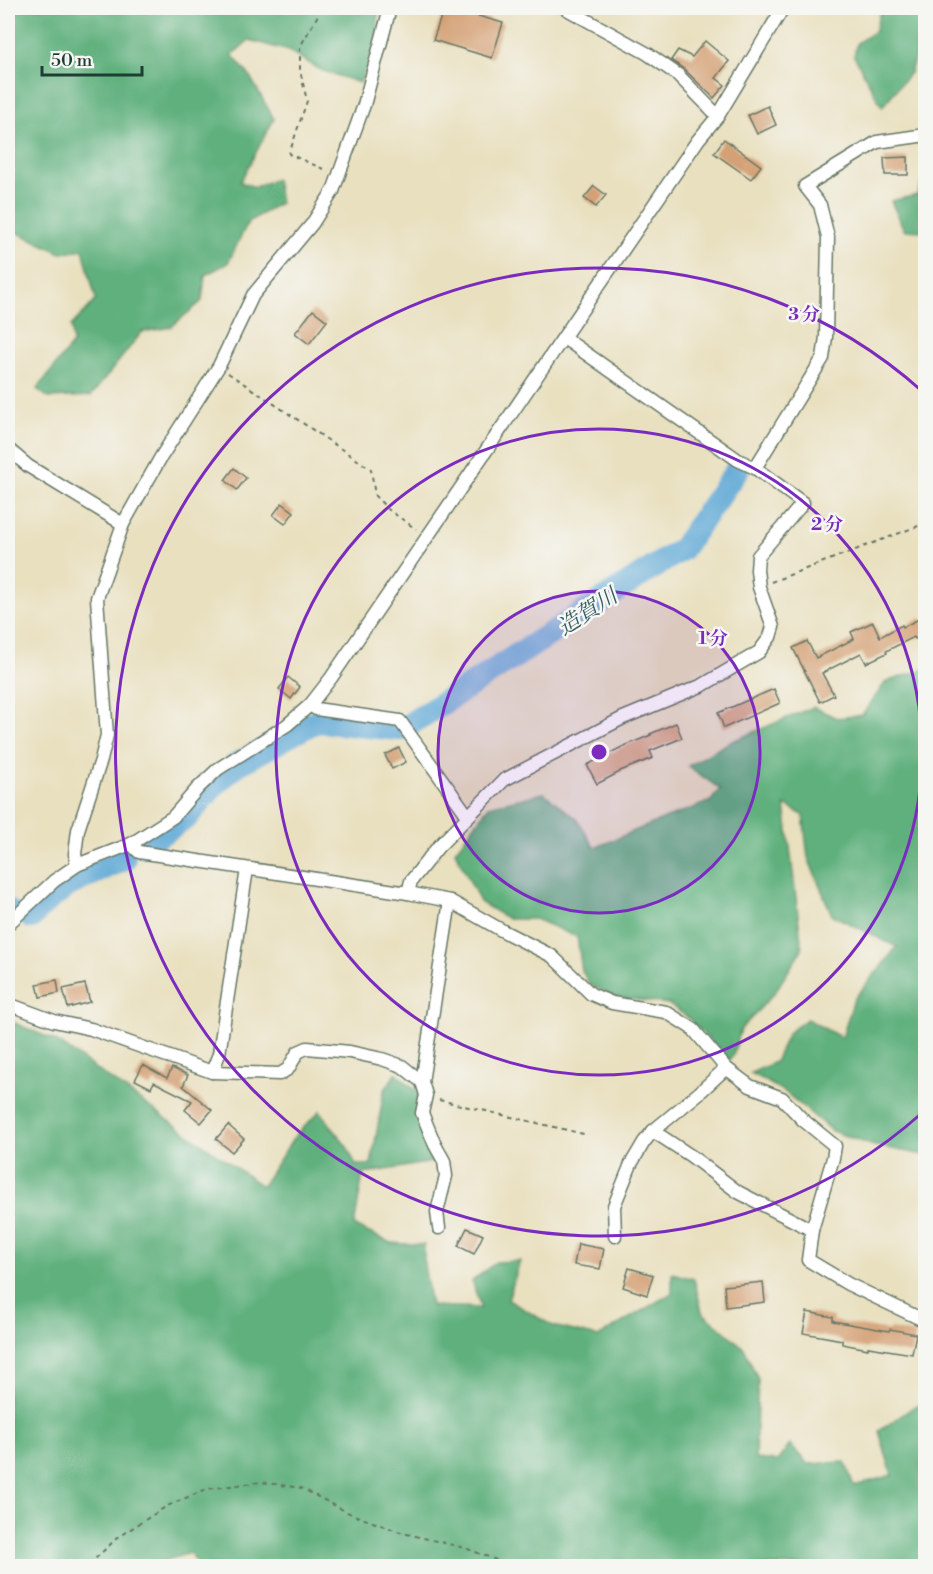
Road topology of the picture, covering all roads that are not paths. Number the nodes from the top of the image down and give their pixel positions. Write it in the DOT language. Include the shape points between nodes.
graph roads {
  1 [pos="390,8"];
  2 [pos="565,8"];
  3 [pos="783,8"];
  4 [pos="718,116"];
  5 [pos="926,135"];
  6 [pos="564,338"];
  7 [pos="8,449"];
  8 [pos="754,468"];
  9 [pos="123,524"];
  10 [pos="310,705"];
  11 [pos="468,816"];
  12 [pos="131,844"];
  13 [pos="77,865"];
  14 [pos="247,869"];
  15 [pos="408,892"];
  16 [pos="450,901"];
  17 [pos="8,924"];
  18 [pos="8,1004"];
  19 [pos="726,1068"];
  20 [pos="212,1072"];
  21 [pos="422,1082"];
  22 [pos="653,1131"];
  23 [pos="439,1228"];
  24 [pos="812,1230"];
  25 [pos="615,1236"];
  26 [pos="926,1320"];
  1 -- 9 [label="street" via="364,105 333,191 312,224 253,296 219,366"];
  2 -- 4 [label="street" via="678,75"];
  3 -- 4 [label="street"];
  4 -- 6 [label="street"];
  5 -- 8 [label="street" via="877,142 805,186 820,205 828,237 823,358"];
  6 -- 8 [label="street"];
  6 -- 10 [label="street"];
  7 -- 9 [label="street" via="28,466"];
  8 -- 11 [label="street" via="803,503 758,556 759,587 773,627 759,652 703,685 623,718 504,780"];
  9 -- 13 [label="street" via="97,598 107,735 78,830"];
  10 -- 11 [label="street" via="400,721"];
  10 -- 12 [label="street" via="218,769 173,817"];
  11 -- 15 [label="street" via="411,881"];
  12 -- 13 [label="street"];
  12 -- 14 [label="street" via="139,852"];
  13 -- 17 [label="street"];
  14 -- 15 [label="street"];
  14 -- 20 [label="street" via="219,1054"];
  15 -- 16 [label="street"];
  16 -- 19 [label="street" via="552,956 591,994 612,1003 666,1012 693,1029"];
  16 -- 21 [label="street"];
  18 -- 20 [label="street"];
  19 -- 22 [label="street"];
  19 -- 24 [label="street" via="750,1086 782,1098 835,1146"];
  20 -- 21 [label="street" via="280,1074 306,1048 382,1059 402,1066"];
  21 -- 23 [label="street" via="426,1095 422,1113 444,1161 446,1176 437,1212"];
  22 -- 24 [label="street" via="738,1192"];
  22 -- 25 [label="street" via="631,1164 614,1206"];
  24 -- 26 [label="street" via="808,1260 848,1284"];
}
